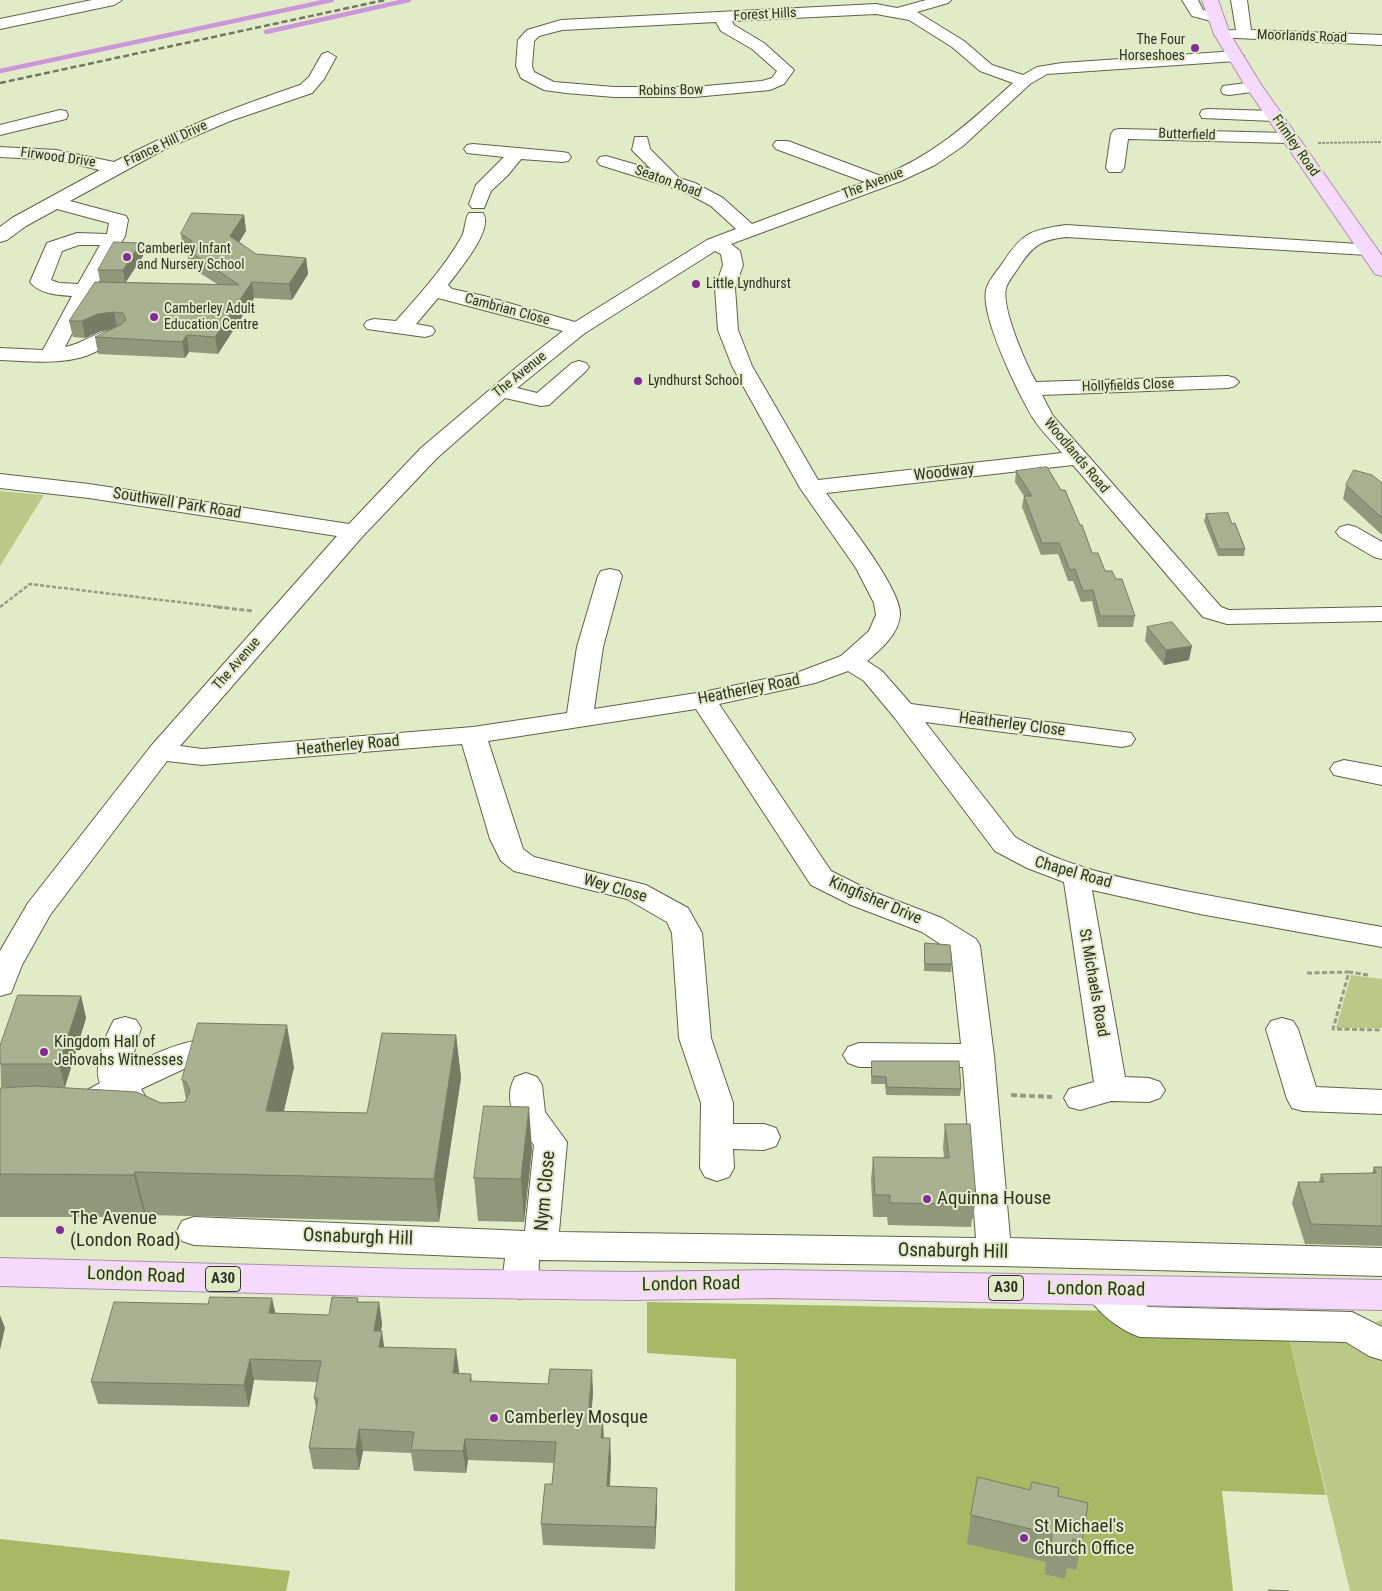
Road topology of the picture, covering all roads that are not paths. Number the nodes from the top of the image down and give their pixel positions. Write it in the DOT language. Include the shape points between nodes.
graph roads {
  1 [pos="114,0"];
  2 [pos="942,0"];
  3 [pos="1190,0"];
  4 [pos="1210,0"];
  5 [pos="1239,0"];
  6 [pos="799,7"];
  7 [pos="901,12"];
  8 [pos="722,17"];
  9 [pos="1215,17"];
  10 [pos="0,24"];
  11 [pos="547,28"];
  12 [pos="1222,34"];
  13 [pos="1244,34"];
  14 [pos="1382,40"];
  15 [pos="328,56"];
  16 [pos="1236,56"];
  17 [pos="1024,81"];
  18 [pos="1254,87"];
  19 [pos="1229,90"];
  20 [pos="1208,114"];
  21 [pos="60,115"];
  22 [pos="1274,116"];
  23 [pos="0,130"];
  24 [pos="1290,138"];
  25 [pos="641,141"];
  26 [pos="782,145"];
  27 [pos="473,148"];
  28 [pos="0,152"];
  29 [pos="516,153"];
  30 [pos="562,157"];
  31 [pos="606,161"];
  32 [pos="116,168"];
  33 [pos="1116,168"];
  34 [pos="673,181"];
  35 [pos="881,182"];
  36 [pos="56,203"];
  37 [pos="748,230"];
  38 [pos="0,236"];
  39 [pos="113,240"];
  40 [pos="714,244"];
  41 [pos="1367,249"];
  42 [pos="1382,270"];
  43 [pos="438,286"];
  44 [pos="85,291"];
  45 [pos="118,292"];
  46 [pos="374,325"];
  47 [pos="402,328"];
  48 [pos="578,329"];
  49 [pos="425,331"];
  50 [pos="118,335"];
  51 [pos="0,354"];
  52 [pos="45,362"];
  53 [pos="578,368"];
  54 [pos="1228,382"];
  55 [pos="1028,389"];
  56 [pos="500,391"];
  57 [pos="1078,458"];
  58 [pos="0,481"];
  59 [pos="811,488"];
  60 [pos="354,532"];
  61 [pos="1348,532"];
  62 [pos="1382,552"];
  63 [pos="610,576"];
  64 [pos="1382,614"];
  65 [pos="850,661"];
  66 [pos="703,700"];
  67 [pos="902,711"];
  68 [pos="579,718"];
  69 [pos="473,735"];
  70 [pos="1122,739"];
  71 [pos="160,752"];
  72 [pos="1344,769"];
  73 [pos="1382,776"];
  74 [pos="1078,877"];
  75 [pos="1382,937"];
  76 [pos="0,985"];
  77 [pos="125,1028"];
  78 [pos="1282,1029"];
  79 [pos="212,1049"];
  80 [pos="859,1055"];
  81 [pos="978,1056"];
  82 [pos="526,1084"];
  83 [pos="118,1088"];
  84 [pos="1111,1089"];
  85 [pos="1149,1090"];
  86 [pos="1080,1098"];
  87 [pos="1382,1102"];
  88 [pos="56,1113"];
  89 [pos="154,1118"];
  90 [pos="717,1136"];
  91 [pos="764,1137"];
  92 [pos="717,1168"];
  93 [pos="194,1231"];
  94 [pos="520,1245"];
  95 [pos="994,1252"];
  96 [pos="1382,1262"];
  97 [pos="0,1272"];
  98 [pos="520,1285"];
  99 [pos="1102,1290"];
  100 [pos="1382,1294"];
  101 [pos="1382,1345"];
  1 -- 10 [label="street"];
  2 -- 7 [label="street"];
  3 -- 9 [label="street" via="1198,13"];
  4 -- 9 [label="main road, Frimley Road"];
  5 -- 13 [label="street"];
  6 -- 7 [label="street, Forest Hills"];
  6 -- 8 [label="street, Forest Hills"];
  7 -- 17 [label="street, Forest Hills" via="914,16 958,44 986,68"];
  8 -- 11 [label="street, Forest Hills" via="641,13"];
  8 -- 11 [label="street, Robins Bow" via="728,28 758,46 786,70 783,76 764,86 694,92 614,92 550,86 527,76 524,66 526,40 533,33"];
  9 -- 12 [label="main road, Frimley Road"];
  12 -- 13 [label="street, Moorlands Road"];
  12 -- 16 [label="main road, Frimley Road"];
  13 -- 14 [label="street, Moorlands Road"];
  15 -- 32 [label="street, France Hill Drive" via="316,79 306,89 188,132"];
  16 -- 17 [label="street, The Avenue" via="1144,56 1043,70"];
  16 -- 18 [label="main road, Frimley Road"];
  17 -- 35 [label="street, The Avenue" via="957,142 929,161"];
  18 -- 19 [label="street"];
  18 -- 22 [label="main road, Frimley Road"];
  20 -- 22 [label="street"];
  21 -- 23 [label="street, Firwood Drive"];
  22 -- 24 [label="main road, Frimley Road"];
  24 -- 33 [label="street, Butterfield" via="1120,134"];
  24 -- 41 [label="main road, Frimley Road"];
  25 -- 34 [label="street" via="641,150"];
  26 -- 35 [label="street"];
  27 -- 29 [label="street"];
  28 -- 32 [label="street, Firwood Drive" via="56,155"];
  29 -- 30 [label="street"];
  29 -- 43 [label="street" via="482,189 476,229"];
  31 -- 34 [label="street, Seaton Road"];
  32 -- 36 [label="street, France Hill Drive"];
  34 -- 37 [label="street, Seaton Road" via="717,202"];
  35 -- 37 [label="street, The Avenue"];
  36 -- 38 [label="street, France Hill Drive"];
  36 -- 39 [label="street" via="119,220"];
  37 -- 40 [label="street, The Avenue"];
  39 -- 44 [label="street"];
  39 -- 44 [label="street" via="77,239 54,247 40,282 56,289"];
  40 -- 48 [label="street, The Avenue"];
  40 -- 59 [label="street, Heatherley Road" via="726,248 732,255 733,265 725,288 728,330 742,366"];
  41 -- 42 [label="main road, Frimley Road"];
  41 -- 55 [label="street, Woodlands Road" via="1066,231 1043,234 1024,245 996,288 1001,320"];
  43 -- 47 [label="street"];
  43 -- 48 [label="street, Cambrian Close" via="446,294"];
  44 -- 45 [label="street"];
  44 -- 52 [label="street"];
  46 -- 47 [label="street"];
  47 -- 49 [label="street"];
  48 -- 56 [label="street, The Avenue"];
  50 -- 52 [label="street"];
  51 -- 52 [label="street"];
  53 -- 56 [label="street" via="541,400"];
  54 -- 55 [label="street, Hollyfields Close"];
  55 -- 57 [label="street, Woodlands Road" via="1044,418"];
  56 -- 60 [label="street, The Avenue" via="429,453"];
  57 -- 59 [label="street, Woodway"];
  57 -- 64 [label="street, Woodlands Road" via="1217,615"];
  58 -- 60 [label="street, Southwell Park Road" via="119,495"];
  59 -- 65 [label="street, Heatherley Road" via="868,568 886,603 888,614 881,633"];
  60 -- 71 [label="street, The Avenue"];
  61 -- 62 [label="street"];
  63 -- 68 [label="street" via="590,647"];
  65 -- 66 [label="street, Heatherley Road" via="806,678"];
  65 -- 67 [label="street, Chapel Road" via="873,676"];
  66 -- 68 [label="street, Heatherley Road"];
  66 -- 81 [label="street, Kingfisher Drive" via="821,878 861,898 932,925 965,946"];
  67 -- 70 [label="street, Heatherley Close"];
  67 -- 74 [label="street, Chapel Road" via="1005,844 1028,860"];
  68 -- 69 [label="street, Heatherley Road"];
  69 -- 71 [label="street, Heatherley Road" via="202,757"];
  69 -- 90 [label="street, Wey Close" via="511,854 524,864 547,871 636,892 678,915 687,933 694,1038 717,1103"];
  71 -- 76 [label="street, The Avenue" via="38,910 7,965"];
  72 -- 73 [label="street"];
  74 -- 75 [label="street, Chapel Road" via="1174,899"];
  74 -- 84 [label="street, St Michaels Road"];
  77 -- 83 [label="street" via="112,1074"];
  78 -- 87 [label="street" via="1303,1100"];
  79 -- 83 [label="street" via="186,1053 157,1065"];
  80 -- 81 [label="street"];
  81 -- 95 [label="street, Kingfisher Drive"];
  82 -- 94 [label="street, Nym Close" via="529,1116 551,1142"];
  83 -- 88 [label="street" via="80,1110"];
  83 -- 89 [label="street"];
  84 -- 85 [label="street"];
  84 -- 86 [label="street"];
  90 -- 91 [label="street"];
  90 -- 92 [label="street, Wey Close"];
  93 -- 94 [label="street, Osnaburgh Hill"];
  94 -- 95 [label="street, Osnaburgh Hill"];
  94 -- 98 [label="street"];
  95 -- 96 [label="street, Osnaburgh Hill"];
  97 -- 98 [label="main road, London Road / A30"];
  98 -- 99 [label="main road, London Road / A30" via="775,1284"];
  99 -- 100 [label="main road, London Road / A30"];
  99 -- 101 [label="street" via="1140,1322 1352,1327"];
}
